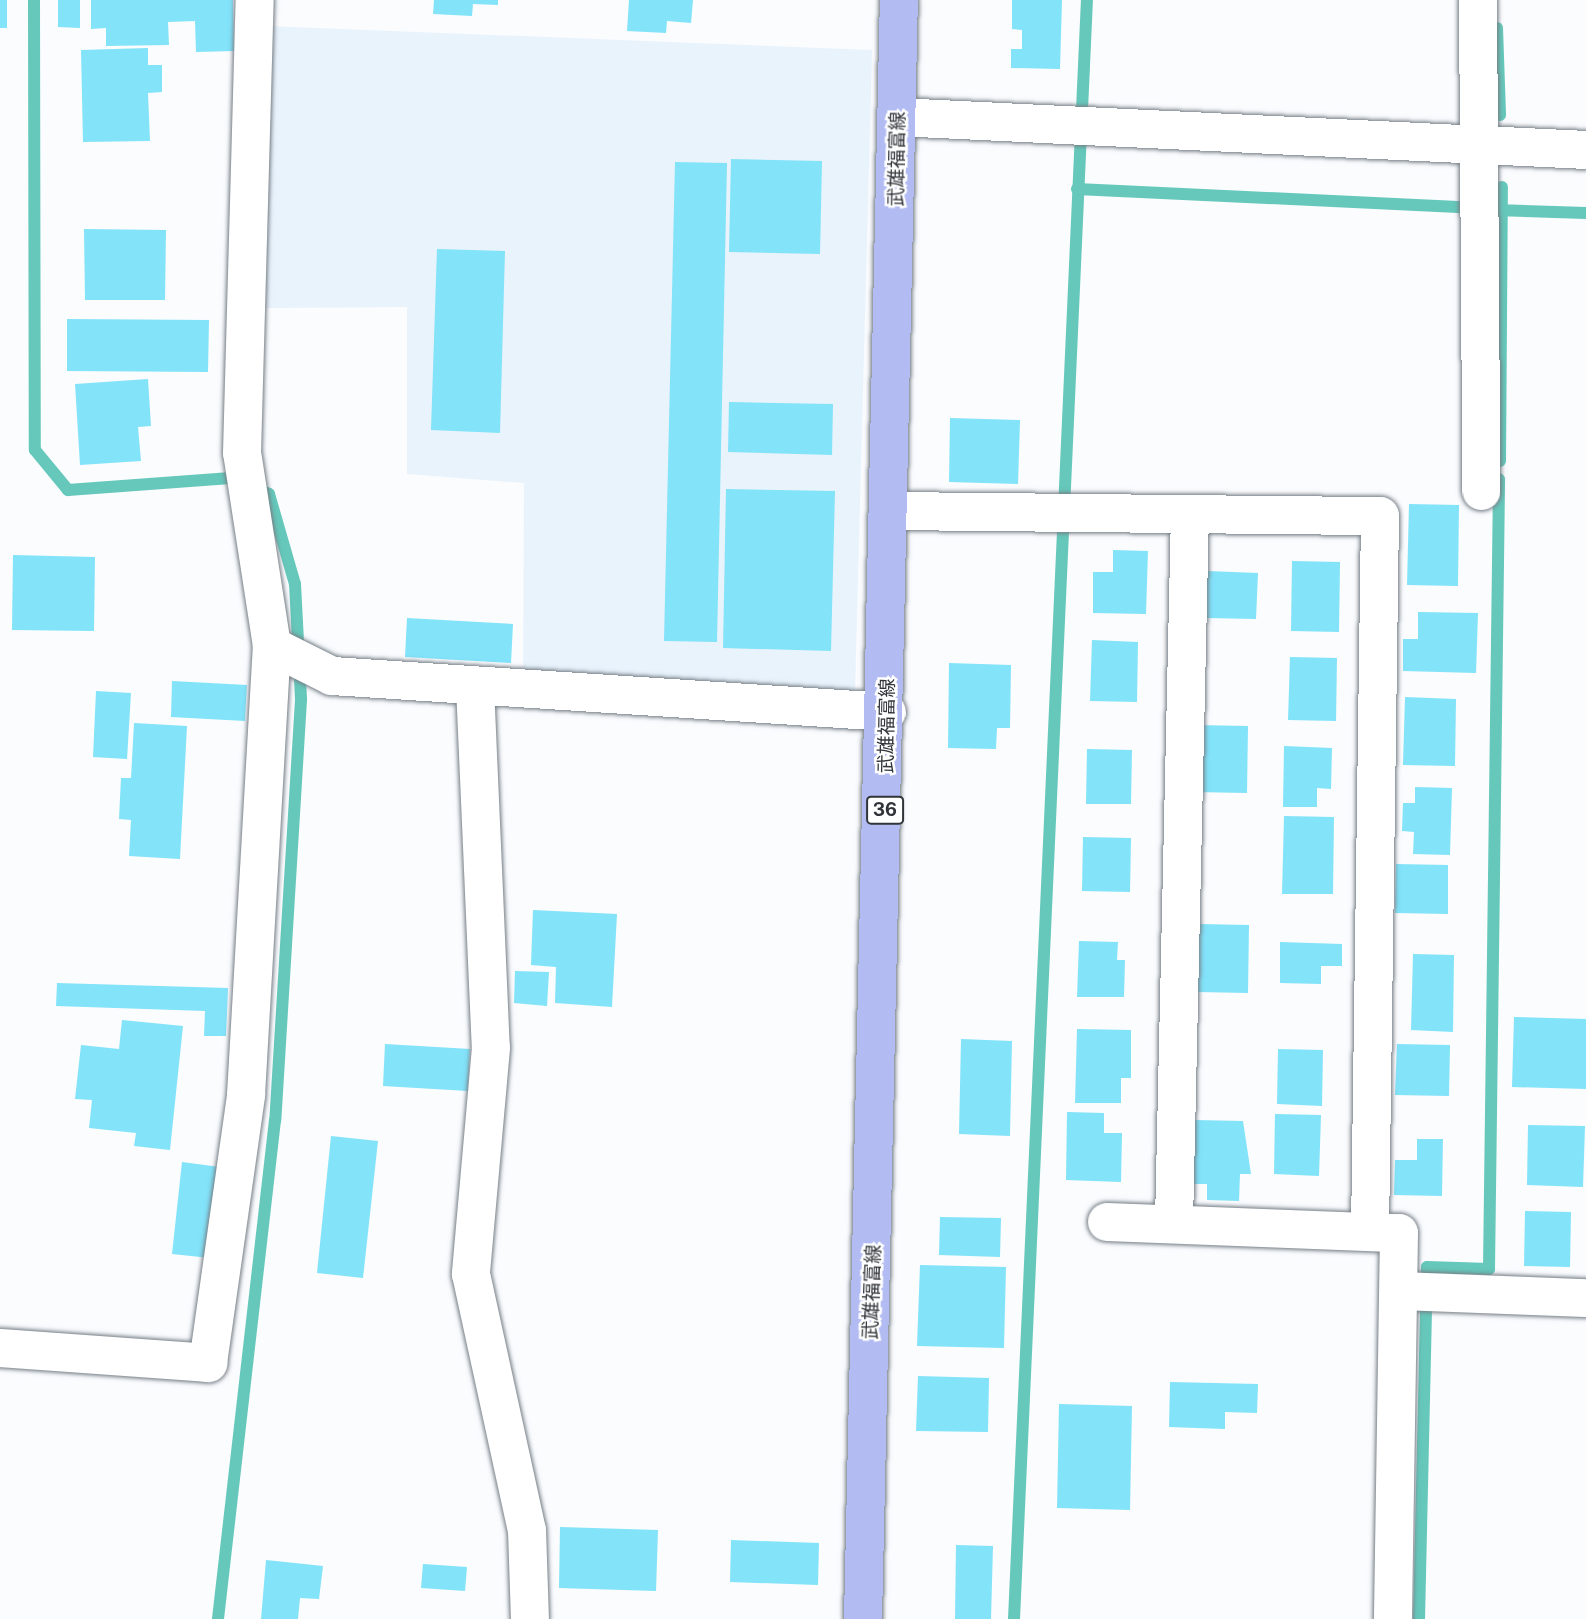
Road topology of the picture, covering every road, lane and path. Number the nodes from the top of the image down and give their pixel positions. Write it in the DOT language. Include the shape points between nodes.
graph roads {
  1 [pos="256,0"];
  2 [pos="899,0"];
  3 [pos="1478,0"];
  4 [pos="897,117"];
  5 [pos="1480,145"];
  6 [pos="1586,150"];
  7 [pos="1481,491"];
  8 [pos="891,511"];
  9 [pos="1190,514"];
  10 [pos="272,646"];
  11 [pos="475,686"];
  12 [pos="887,712"];
  13 [pos="1107,1222"];
  14 [pos="1174,1223"];
  15 [pos="1370,1232"];
  16 [pos="1400,1291"];
  17 [pos="1586,1298"];
  18 [pos="0,1348"];
  19 [pos="530,1619"];
  20 [pos="863,1619"];
  21 [pos="1393,1619"];
  1 -- 10 [label="street" via="242,453 247,512"];
  2 -- 4 [label="main road, 武雄福富線 / 36"];
  3 -- 5 [label="street"];
  4 -- 5 [label="street"];
  4 -- 8 [label="main road, 武雄福富線 / 36"];
  5 -- 6 [label="street"];
  5 -- 7 [label="street"];
  8 -- 9 [label="street"];
  8 -- 12 [label="main road, 武雄福富線 / 36"];
  9 -- 14 [label="street"];
  9 -- 15 [label="street" via="1380,516"];
  10 -- 11 [label="street" via="332,676"];
  10 -- 18 [label="street" via="246,1095 208,1363"];
  11 -- 12 [label="street"];
  11 -- 19 [label="street" via="491,1048 471,1275 527,1530"];
  12 -- 20 [label="main road, 武雄福富線 / 36"];
  13 -- 14 [label="street"];
  14 -- 15 [label="street"];
  15 -- 16 [label="street" via="1399,1233"];
  16 -- 17 [label="street"];
  16 -- 21 [label="street"];
}
